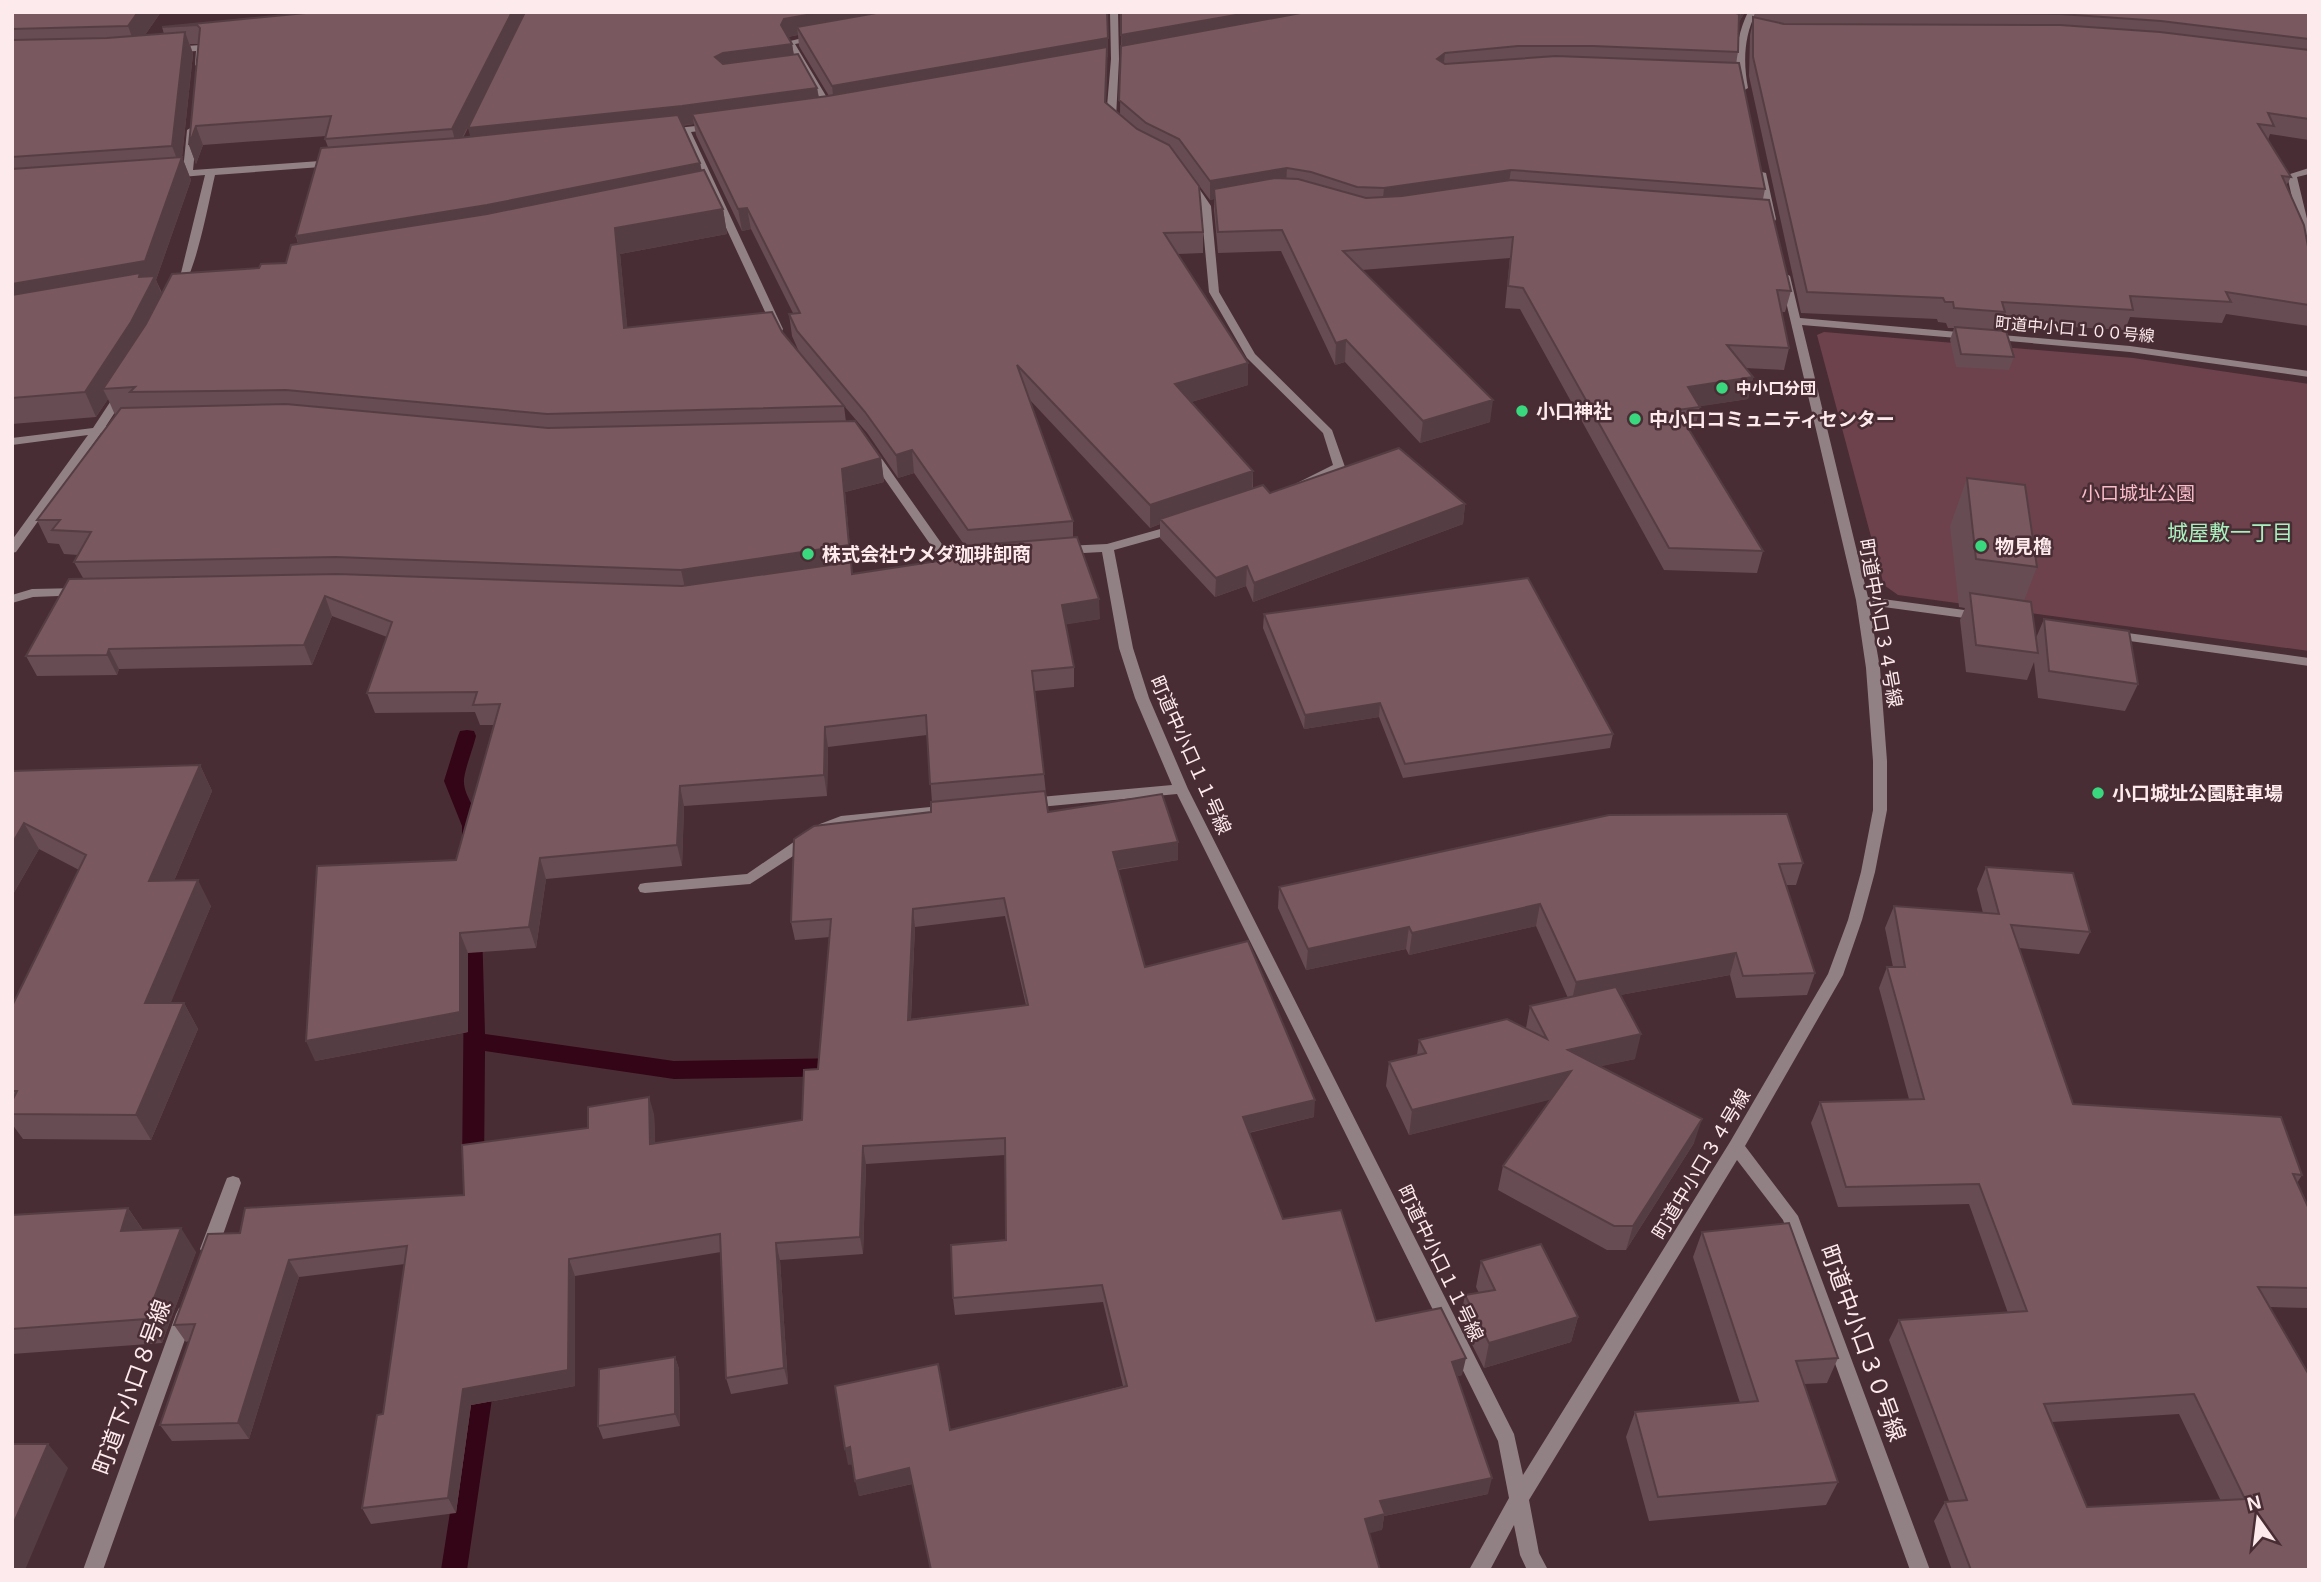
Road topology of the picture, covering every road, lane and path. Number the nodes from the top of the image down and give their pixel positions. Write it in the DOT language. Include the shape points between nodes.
graph roads {
  1 [pos="1114,12"];
  2 [pos="1752,12"];
  3 [pos="831,35"];
  4 [pos="164,51"];
  5 [pos="805,67"];
  6 [pos="792,68"];
  7 [pos="198,73"];
  8 [pos="1746,101"];
  9 [pos="844,108"];
  10 [pos="830,111"];
  11 [pos="817,113"];
  12 [pos="193,124"];
  13 [pos="725,125"];
  14 [pos="686,131"];
  15 [pos="659,133"];
  16 [pos="1132,138"];
  17 [pos="350,162"];
  18 [pos="1759,164"];
  19 [pos="1180,169"];
  20 [pos="2309,170"];
  21 [pos="211,173"];
  22 [pos="188,174"];
  23 [pos="161,176"];
  24 [pos="713,189"];
  25 [pos="699,192"];
  26 [pos="1776,239"];
  27 [pos="2309,251"];
  28 [pos="1782,263"];
  29 [pos="192,285"];
  30 [pos="179,288"];
  31 [pos="169,295"];
  32 [pos="1796,321"];
  33 [pos="786,344"];
  34 [pos="2309,374"];
  35 [pos="127,384"];
  36 [pos="131,426"];
  37 [pos="97,431"];
  38 [pos="862,438"];
  39 [pos="12,442"];
  40 [pos="1291,487"];
  41 [pos="1197,522"];
  42 [pos="1107,548"];
  43 [pos="12,549"];
  44 [pos="1054,551"];
  45 [pos="983,557"];
  46 [pos="948,561"];
  47 [pos="934,563"];
  48 [pos="100,592"];
  49 [pos="12,599"];
  50 [pos="1862,600"];
  51 [pos="1991,618"];
  52 [pos="2100,633"];
  53 [pos="2309,662"];
  54 [pos="1181,789"];
  55 [pos="1015,804"];
  56 [pos="959,809"];
  57 [pos="645,888"];
  58 [pos="1736,1147"];
  59 [pos="233,1183"];
  60 [pos="204,1261"];
  61 [pos="189,1301"];
  62 [pos="1520,1497"];
  63 [pos="93,1570"];
  64 [pos="1479,1570"];
  65 [pos="1538,1570"];
  66 [pos="1920,1570"];
  1 -- 16 [label="street" via="1111,118"];
  2 -- 8 [label="street" via="1734,75"];
  3 -- 5 [label="street" via="790,42"];
  4 -- 7 [label="street" via="201,48"];
  5 -- 6 [label="street"];
  5 -- 10 [label="street"];
  9 -- 10 [label="street"];
  10 -- 11 [label="street"];
  12 -- 22 [label="street"];
  13 -- 14 [label="street"];
  14 -- 15 [label="street"];
  14 -- 24 [label="street"];
  17 -- 21 [label="street"];
  18 -- 26 [label="street" via="1763,215"];
  19 -- 40 [label="street" via="1212,205 1214,292 1251,356 1328,432 1339,467"];
  20 -- 27 [label="street" via="2292,175"];
  21 -- 22 [label="street"];
  21 -- 30 [label="street"];
  22 -- 23 [label="street"];
  24 -- 25 [label="street"];
  24 -- 33 [label="street"];
  28 -- 32 [label="street, 町道中小口３４号線"];
  29 -- 30 [label="street"];
  30 -- 31 [label="street"];
  32 -- 34 [label="street, 町道中小口１００号線" via="2130,349"];
  32 -- 50 [label="street, 町道中小口３４号線"];
  35 -- 37 [label="street"];
  36 -- 37 [label="street"];
  37 -- 39 [label="street"];
  37 -- 43 [label="street"];
  38 -- 46 [label="street"];
  41 -- 42 [label="street"];
  42 -- 44 [label="street"];
  42 -- 54 [label="street, 町道中小口１１号線" via="1126,648"];
  45 -- 46 [label="street"];
  46 -- 47 [label="street"];
  48 -- 49 [label="street" via="32,593"];
  50 -- 51 [label="street"];
  50 -- 58 [label="street, 町道中小口３４号線" via="1880,761 1880,810 1868,872 1835,975"];
  52 -- 53 [label="street"];
  54 -- 55 [label="street"];
  54 -- 62 [label="street, 町道中小口１１号線" via="1507,1440"];
  56 -- 57 [label="street" via="846,820 825,828 750,879"];
  58 -- 62 [label="street, 町道中小口３４号線"];
  58 -- 66 [label="street, 町道中小口３０号線" via="1790,1216"];
  59 -- 60 [label="street"];
  61 -- 63 [label="street, 町道下小口８号線"];
  62 -- 64 [label="street, 町道中小口３４号線"];
  62 -- 65 [label="street, 町道中小口１１号線" via="1530,1555"];
}
